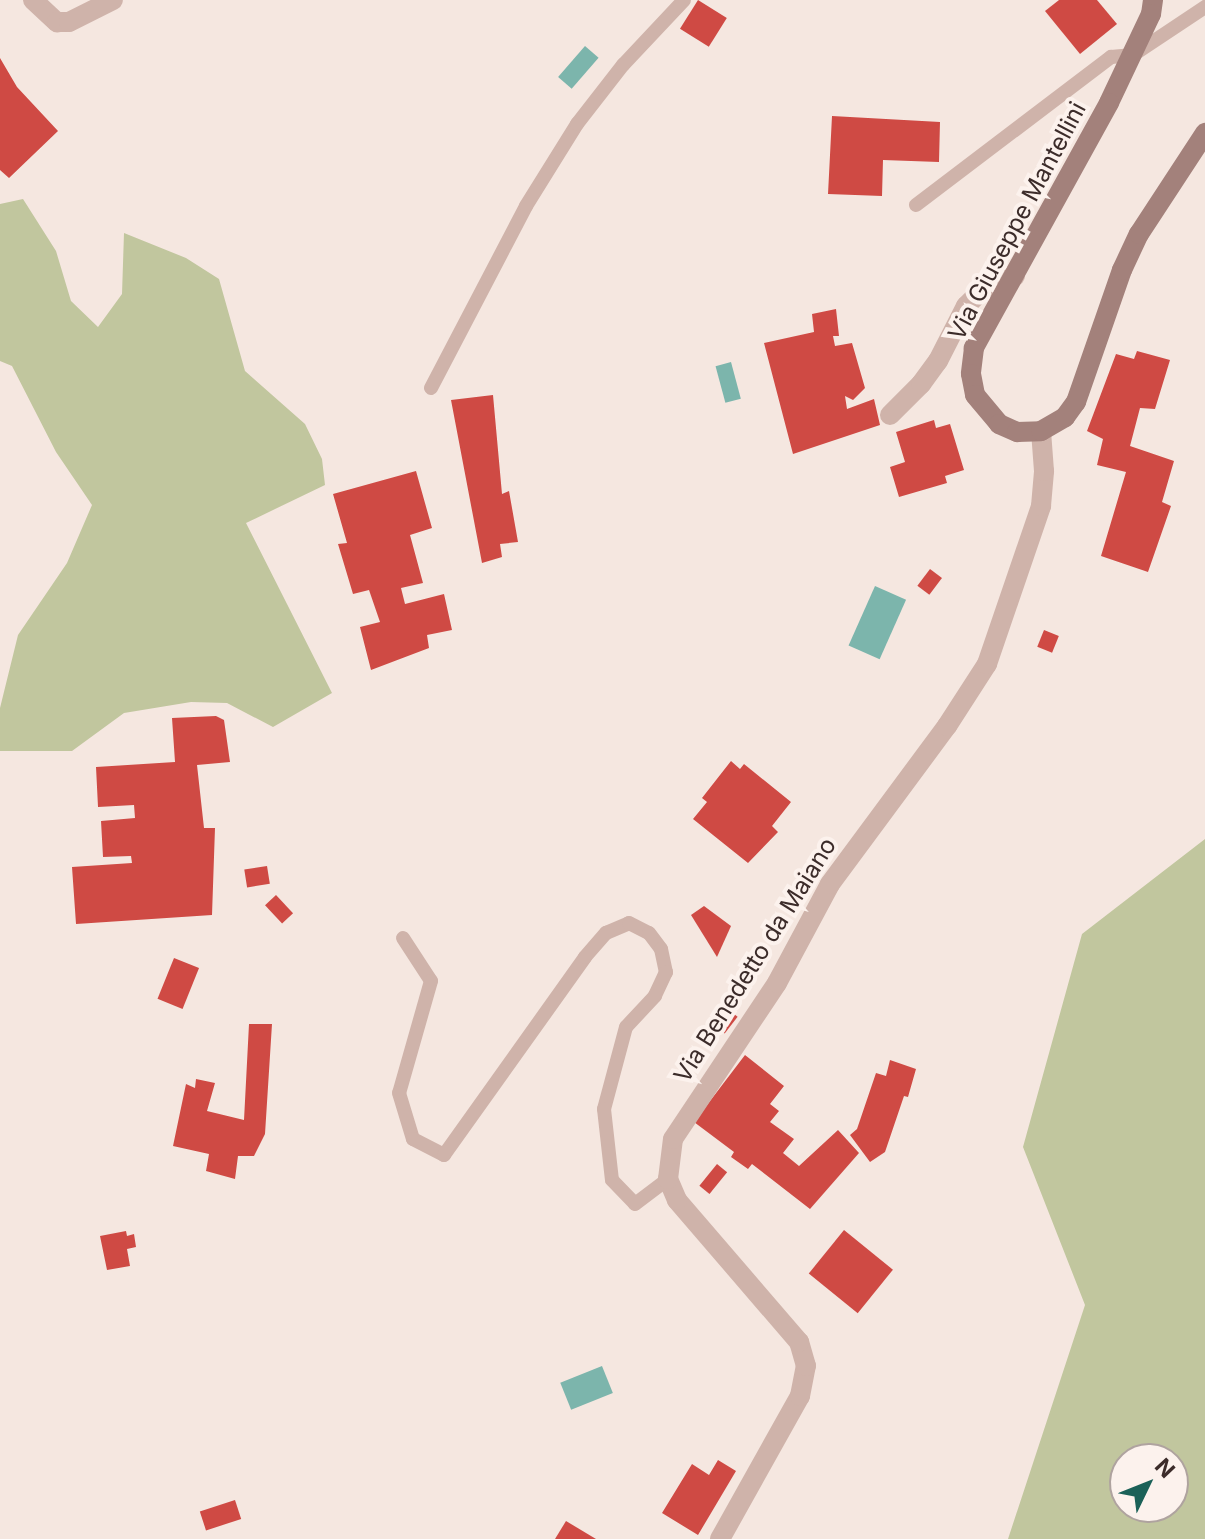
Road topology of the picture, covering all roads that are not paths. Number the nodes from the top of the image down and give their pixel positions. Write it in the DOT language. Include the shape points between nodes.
graph roads {
  1 [pos="33,0"];
  2 [pos="113,0"];
  3 [pos="684,0"];
  4 [pos="1153,0"];
  5 [pos="1205,7"];
  6 [pos="1133,55"];
  7 [pos="1205,133"];
  8 [pos="916,205"];
  9 [pos="1015,276"];
  10 [pos="431,388"];
  11 [pos="890,415"];
  12 [pos="1041,431"];
  13 [pos="403,938"];
  14 [pos="668,1179"];
  15 [pos="720,1539"];
  1 -- 2 [label="street" via="57,22 69,22"];
  3 -- 10 [label="lane" via="577,124 526,206"];
  4 -- 6 [label="main road, Via Giuseppe Mantellini"];
  5 -- 6 [label="lane"];
  6 -- 8 [label="lane" via="1111,57"];
  6 -- 9 [label="main road, Via Giuseppe Mantellini"];
  7 -- 12 [label="main road" via="1133,246 1076,402 1065,417"];
  9 -- 11 [label="street" via="966,306 938,361"];
  9 -- 12 [label="main road, Via Giuseppe Mantellini" via="974,348 971,374 975,395 999,424 1017,432"];
  12 -- 14 [label="street, Via Benedetto da Maiano" via="1041,506 987,664 830,884 777,983 673,1139"];
  13 -- 14 [label="lane" via="431,981 399,1093 413,1139 444,1155 606,933 629,923 649,933 661,949 666,972 655,996 626,1027 604,1109 612,1180 635,1204"];
  14 -- 15 [label="street" via="677,1200 799,1342 806,1366 800,1396"];
}
